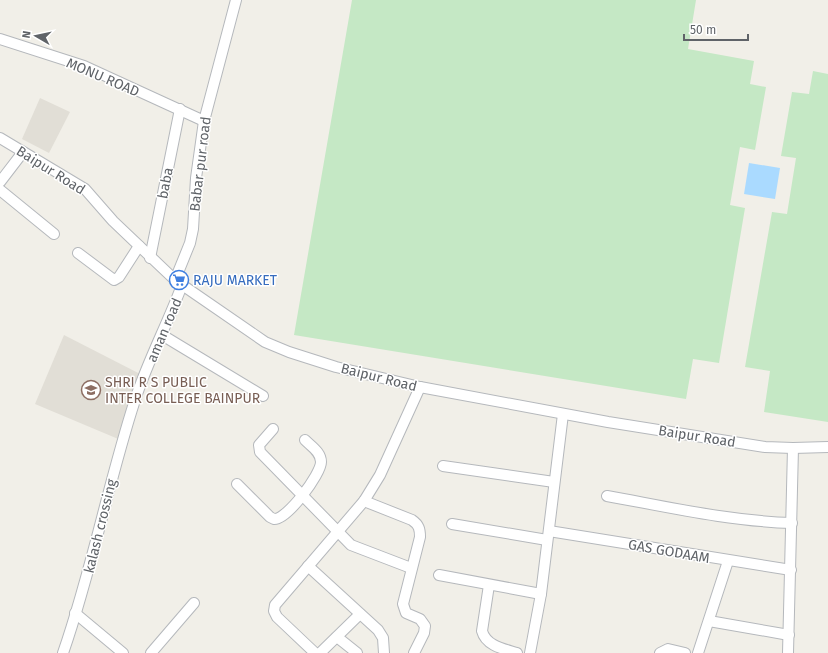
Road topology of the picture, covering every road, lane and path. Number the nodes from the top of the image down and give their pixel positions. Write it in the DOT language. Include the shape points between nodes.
graph roads {
  1 [pos="236,0"];
  2 [pos="0,39"];
  3 [pos="180,109"];
  4 [pos="204,120"];
  5 [pos="0,138"];
  6 [pos="23,152"];
  7 [pos="0,182"];
  8 [pos="0,190"];
  9 [pos="54,234"];
  10 [pos="139,246"];
  11 [pos="78,253"];
  12 [pos="150,258"];
  13 [pos="179,282"];
  14 [pos="162,335"];
  15 [pos="420,387"];
  16 [pos="262,396"];
  17 [pos="135,398"];
  18 [pos="563,414"];
  19 [pos="273,429"];
  20 [pos="305,440"];
  21 [pos="828,447"];
  22 [pos="793,448"];
  23 [pos="443,466"];
  24 [pos="554,482"];
  25 [pos="237,484"];
  26 [pos="303,495"];
  27 [pos="607,496"];
  28 [pos="364,501"];
  29 [pos="792,523"];
  30 [pos="452,524"];
  31 [pos="337,531"];
  32 [pos="548,535"];
  33 [pos="728,561"];
  34 [pos="308,566"];
  35 [pos="411,568"];
  36 [pos="790,570"];
  37 [pos="439,575"];
  38 [pos="489,585"];
  39 [pos="541,594"];
  40 [pos="194,603"];
  41 [pos="76,613"];
  42 [pos="360,614"];
  43 [pos="709,621"];
  44 [pos="789,635"];
  45 [pos="337,637"];
  46 [pos="63,653"];
  47 [pos="123,653"];
  48 [pos="151,653"];
  49 [pos="315,653"];
  50 [pos="320,653"];
  51 [pos="357,653"];
  52 [pos="384,653"];
  53 [pos="414,653"];
  54 [pos="517,653"];
  55 [pos="530,653"];
  56 [pos="660,653"];
  57 [pos="685,653"];
  58 [pos="698,653"];
  59 [pos="788,653"];
  1 -- 4 [label="street, Babar pur road"];
  2 -- 3 [label="street, MONU ROAD" via="84,66"];
  3 -- 4 [label="street, MONU ROAD"];
  3 -- 12 [label="street, baba"];
  4 -- 13 [label="street, Babar pur road" via="196,178 193,229"];
  5 -- 6 [label="street, Baipur Road"];
  6 -- 7 [label="street"];
  6 -- 10 [label="street, Baipur Road" via="85,189"];
  8 -- 9 [label="street"];
  10 -- 11 [label="street" via="114,280"];
  10 -- 12 [label="street, Baipur Road"];
  12 -- 13 [label="street, Baipur Road"];
  13 -- 14 [label="street, aman road"];
  13 -- 15 [label="street, Baipur Road" via="265,342 336,367"];
  14 -- 16 [label="street"];
  14 -- 17 [label="street, aman road"];
  15 -- 18 [label="street, Baipur Road"];
  15 -- 28 [label="street" via="380,475"];
  17 -- 41 [label="street, kalash crossing"];
  18 -- 22 [label="street, Baipur Road" via="765,447"];
  18 -- 24 [label="street"];
  19 -- 26 [label="street" via="261,441 259,449"];
  20 -- 26 [label="street" via="320,456 321,462 319,471"];
  21 -- 22 [label="street, Baipur Road"];
  22 -- 29 [label="street"];
  23 -- 24 [label="street"];
  24 -- 32 [label="street"];
  25 -- 26 [label="street" via="274,520 282,518"];
  26 -- 31 [label="street"];
  27 -- 29 [label="street" via="713,515"];
  28 -- 31 [label="street"];
  28 -- 35 [label="street" via="417,524 420,537"];
  29 -- 36 [label="street"];
  30 -- 32 [label="street, GAS GODAAM"];
  31 -- 34 [label="street"];
  31 -- 35 [label="street" via="351,545"];
  32 -- 33 [label="street, GAS GODAAM"];
  32 -- 39 [label="street"];
  33 -- 36 [label="street, GAS GODAAM"];
  33 -- 43 [label="street"];
  34 -- 42 [label="street"];
  34 -- 49 [label="street" via="277,601 274,611 277,617"];
  35 -- 53 [label="street" via="404,609 406,613 424,622 425,626 424,634"];
  36 -- 44 [label="street"];
  37 -- 38 [label="street"];
  38 -- 39 [label="street"];
  38 -- 54 [label="street" via="482,631 484,636 492,644"];
  39 -- 55 [label="street"];
  40 -- 48 [label="street"];
  41 -- 46 [label="street, kalash crossing"];
  41 -- 47 [label="street"];
  42 -- 45 [label="street"];
  42 -- 52 [label="street" via="383,638"];
  43 -- 44 [label="street"];
  43 -- 58 [label="street"];
  44 -- 59 [label="street"];
  45 -- 50 [label="street"];
  45 -- 51 [label="street"];
  56 -- 57 [label="street" via="668,649"];
}
